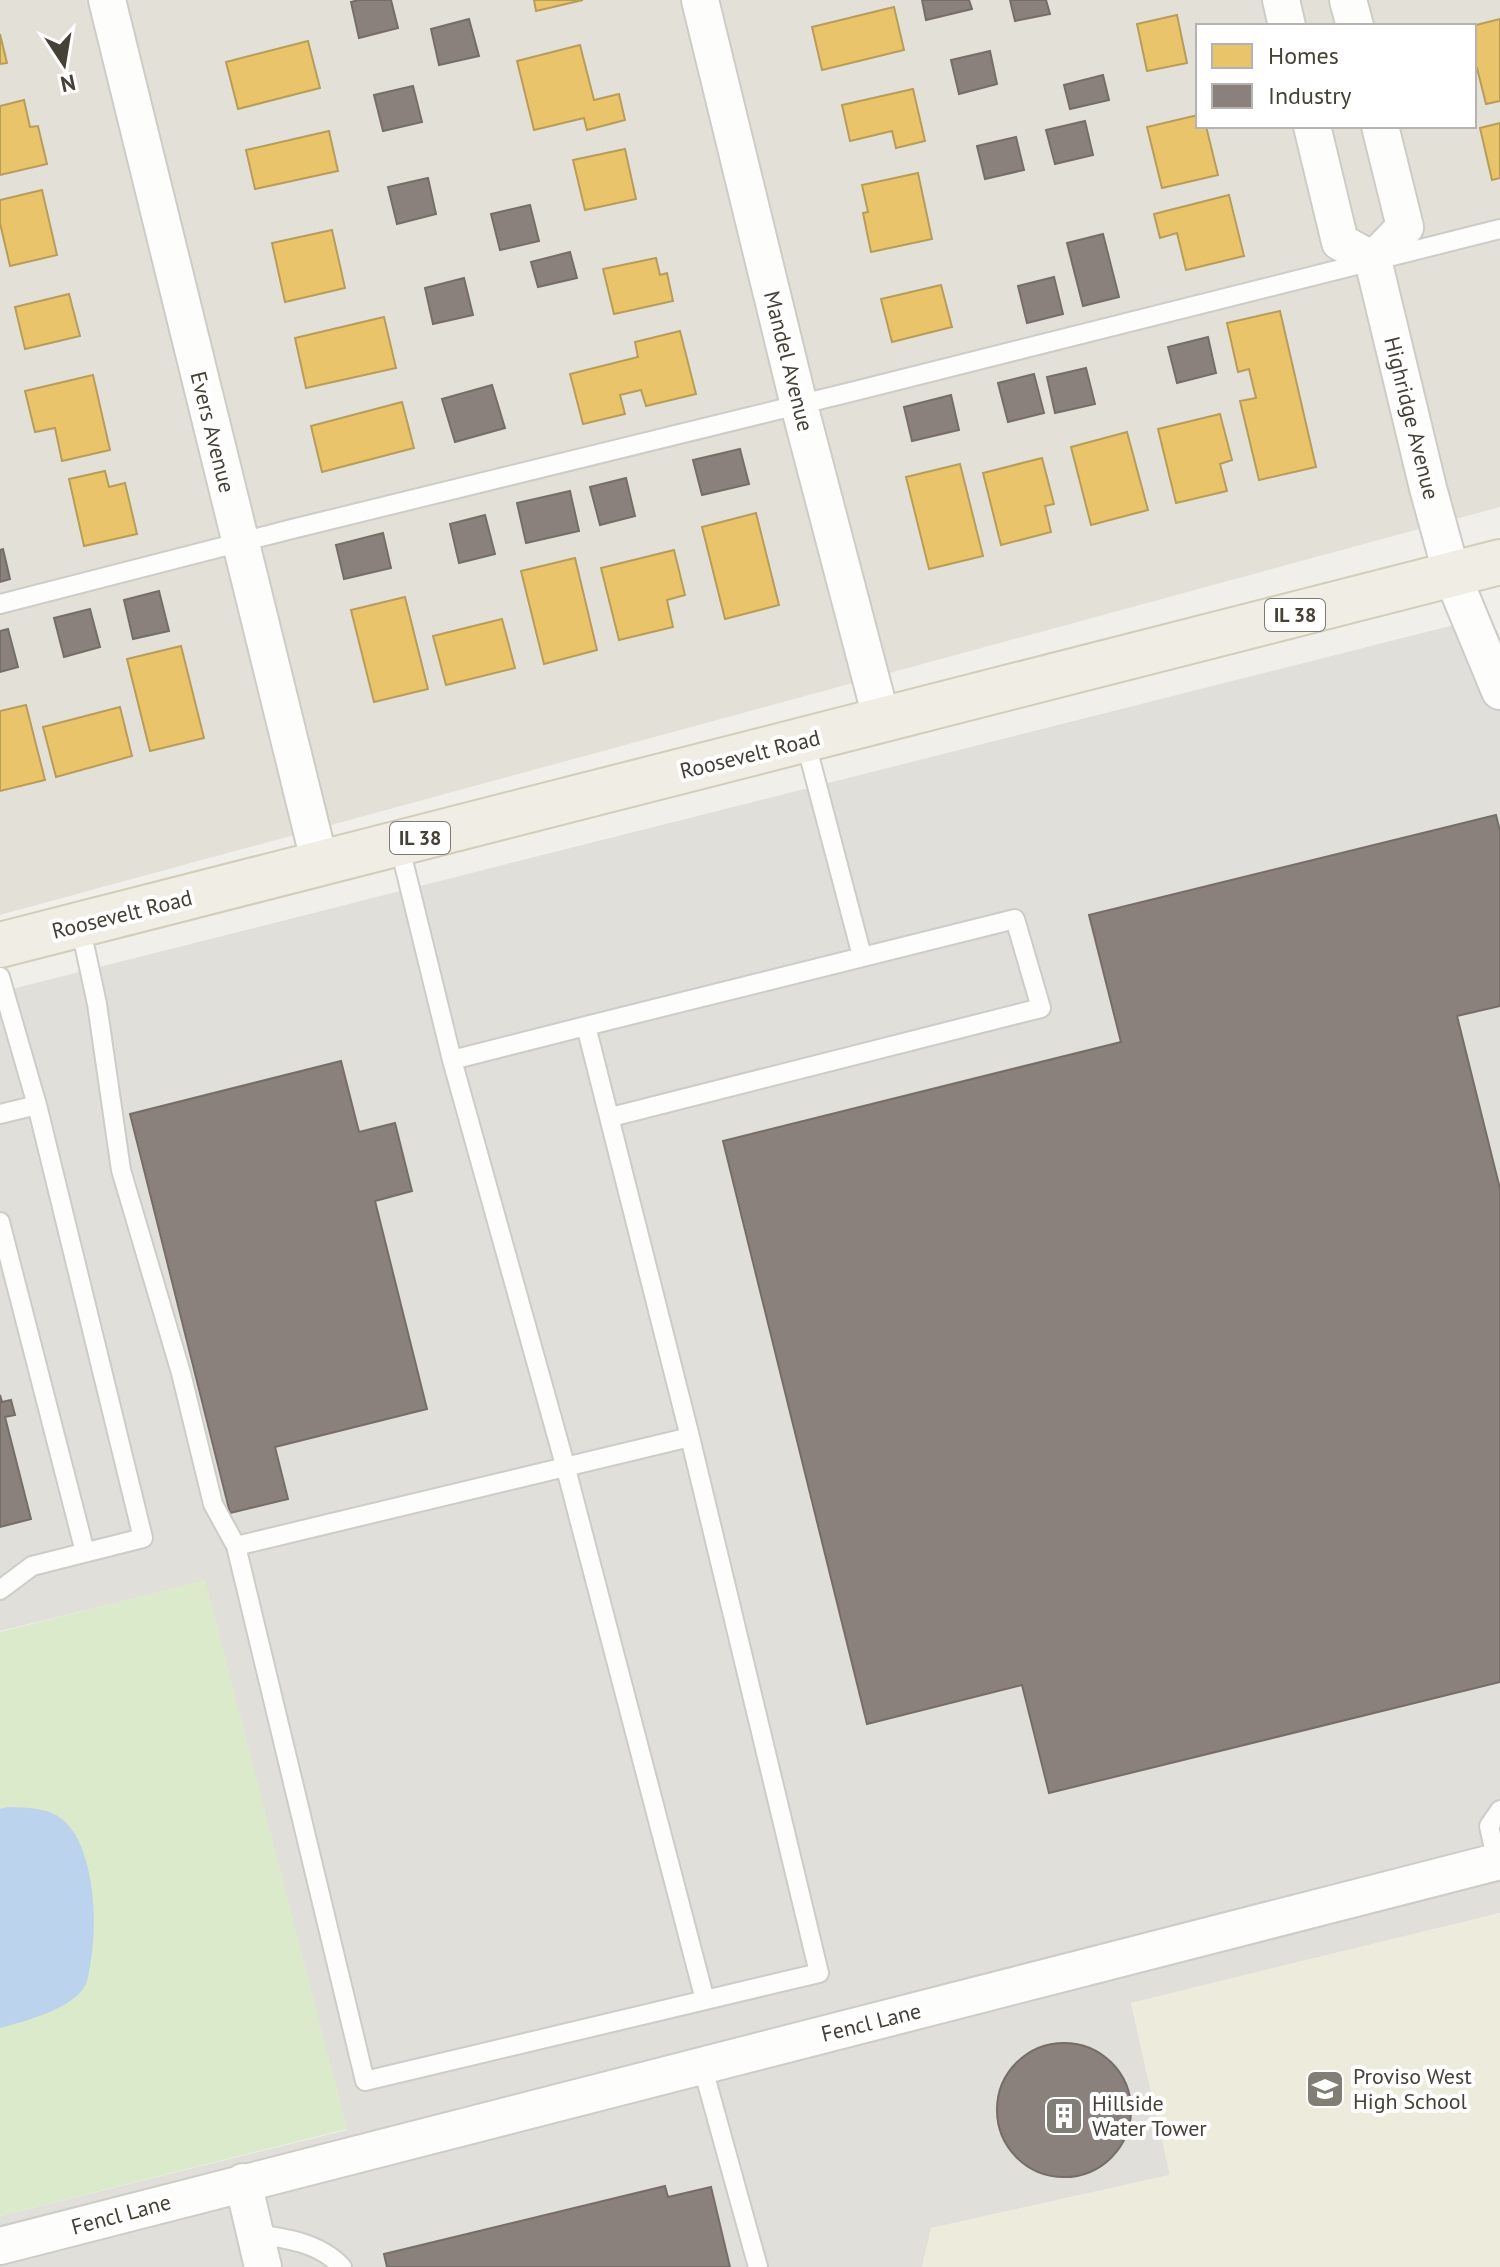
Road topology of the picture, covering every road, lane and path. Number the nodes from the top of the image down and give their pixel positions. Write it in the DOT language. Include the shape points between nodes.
graph roads {
  1 [pos="107,0"];
  2 [pos="700,0"];
  3 [pos="1281,0"];
  4 [pos="1348,0"];
  5 [pos="1287,24"];
  6 [pos="1354,24"];
  7 [pos="1312,128"];
  8 [pos="1380,128"];
  9 [pos="1500,229"];
  10 [pos="1373,260"];
  11 [pos="799,405"];
  12 [pos="240,542"];
  13 [pos="1500,562"];
  14 [pos="1452,575"];
  15 [pos="0,604"];
  16 [pos="1500,691"];
  17 [pos="882,721"];
  18 [pos="805,740"];
  19 [pos="399,844"];
  20 [pos="320,864"];
  21 [pos="80,925"];
  22 [pos="0,945"];
  23 [pos="862,956"];
  24 [pos="0,977"];
  25 [pos="586,1026"];
  26 [pos="452,1060"];
  27 [pos="37,1105"];
  28 [pos="0,1114"];
  29 [pos="611,1117"];
  30 [pos="0,1222"];
  31 [pos="690,1437"];
  32 [pos="565,1465"];
  33 [pos="236,1546"];
  34 [pos="85,1552"];
  35 [pos="0,1590"];
  36 [pos="1500,1810"];
  37 [pos="1498,1862"];
  38 [pos="705,2000"];
  39 [pos="702,2065"];
  40 [pos="243,2182"];
  41 [pos="0,2246"];
  42 [pos="259,2250"];
  43 [pos="342,2267"];
  44 [pos="758,2267"];
  1 -- 12 [label="street, Evers Avenue"];
  2 -- 11 [label="street, Mandel Avenue"];
  3 -- 5 [label="street"];
  4 -- 6 [label="street"];
  7 -- 10 [label="street" via="1340,242"];
  8 -- 10 [label="street" via="1405,227"];
  9 -- 10 [label="lane"];
  10 -- 11 [label="lane"];
  10 -- 14 [label="street, Highridge Avenue"];
  11 -- 12 [label="lane"];
  11 -- 17 [label="street, Mandel Avenue"];
  12 -- 15 [label="lane"];
  12 -- 20 [label="street, Evers Avenue"];
  13 -- 14 [label="main road, Roosevelt Road / IL 38"];
  14 -- 16 [label="street"];
  14 -- 17 [label="main road, Roosevelt Road / IL 38"];
  17 -- 18 [label="main road, Roosevelt Road / IL 38"];
  18 -- 19 [label="main road, Roosevelt Road / IL 38"];
  18 -- 23 [label="lane"];
  19 -- 20 [label="main road, Roosevelt Road / IL 38"];
  19 -- 26 [label="lane"];
  20 -- 21 [label="main road, Roosevelt Road / IL 38"];
  21 -- 22 [label="main road, Roosevelt Road / IL 38"];
  21 -- 33 [label="lane" via="121,1170 213,1504"];
  23 -- 25 [label="lane"];
  23 -- 29 [label="lane" via="1015,919 1041,1008"];
  24 -- 27 [label="lane"];
  25 -- 26 [label="lane"];
  25 -- 29 [label="lane"];
  26 -- 32 [label="lane"];
  27 -- 28 [label="lane"];
  27 -- 34 [label="lane" via="143,1538"];
  29 -- 31 [label="lane"];
  30 -- 34 [label="lane"];
  31 -- 32 [label="lane"];
  31 -- 38 [label="lane" via="819,1973"];
  32 -- 33 [label="lane"];
  32 -- 38 [label="lane"];
  33 -- 38 [label="lane" via="365,2081"];
  34 -- 35 [label="lane" via="32,1566"];
  36 -- 37 [label="lane" via="1489,1826"];
  37 -- 39 [label="street, Fencl Lane"];
  39 -- 40 [label="street, Fencl Lane"];
  39 -- 44 [label="lane"];
  40 -- 41 [label="street, Fencl Lane"];
  40 -- 42 [label="street"];
  42 -- 43 [label="lane" via="298,2240"];
}
